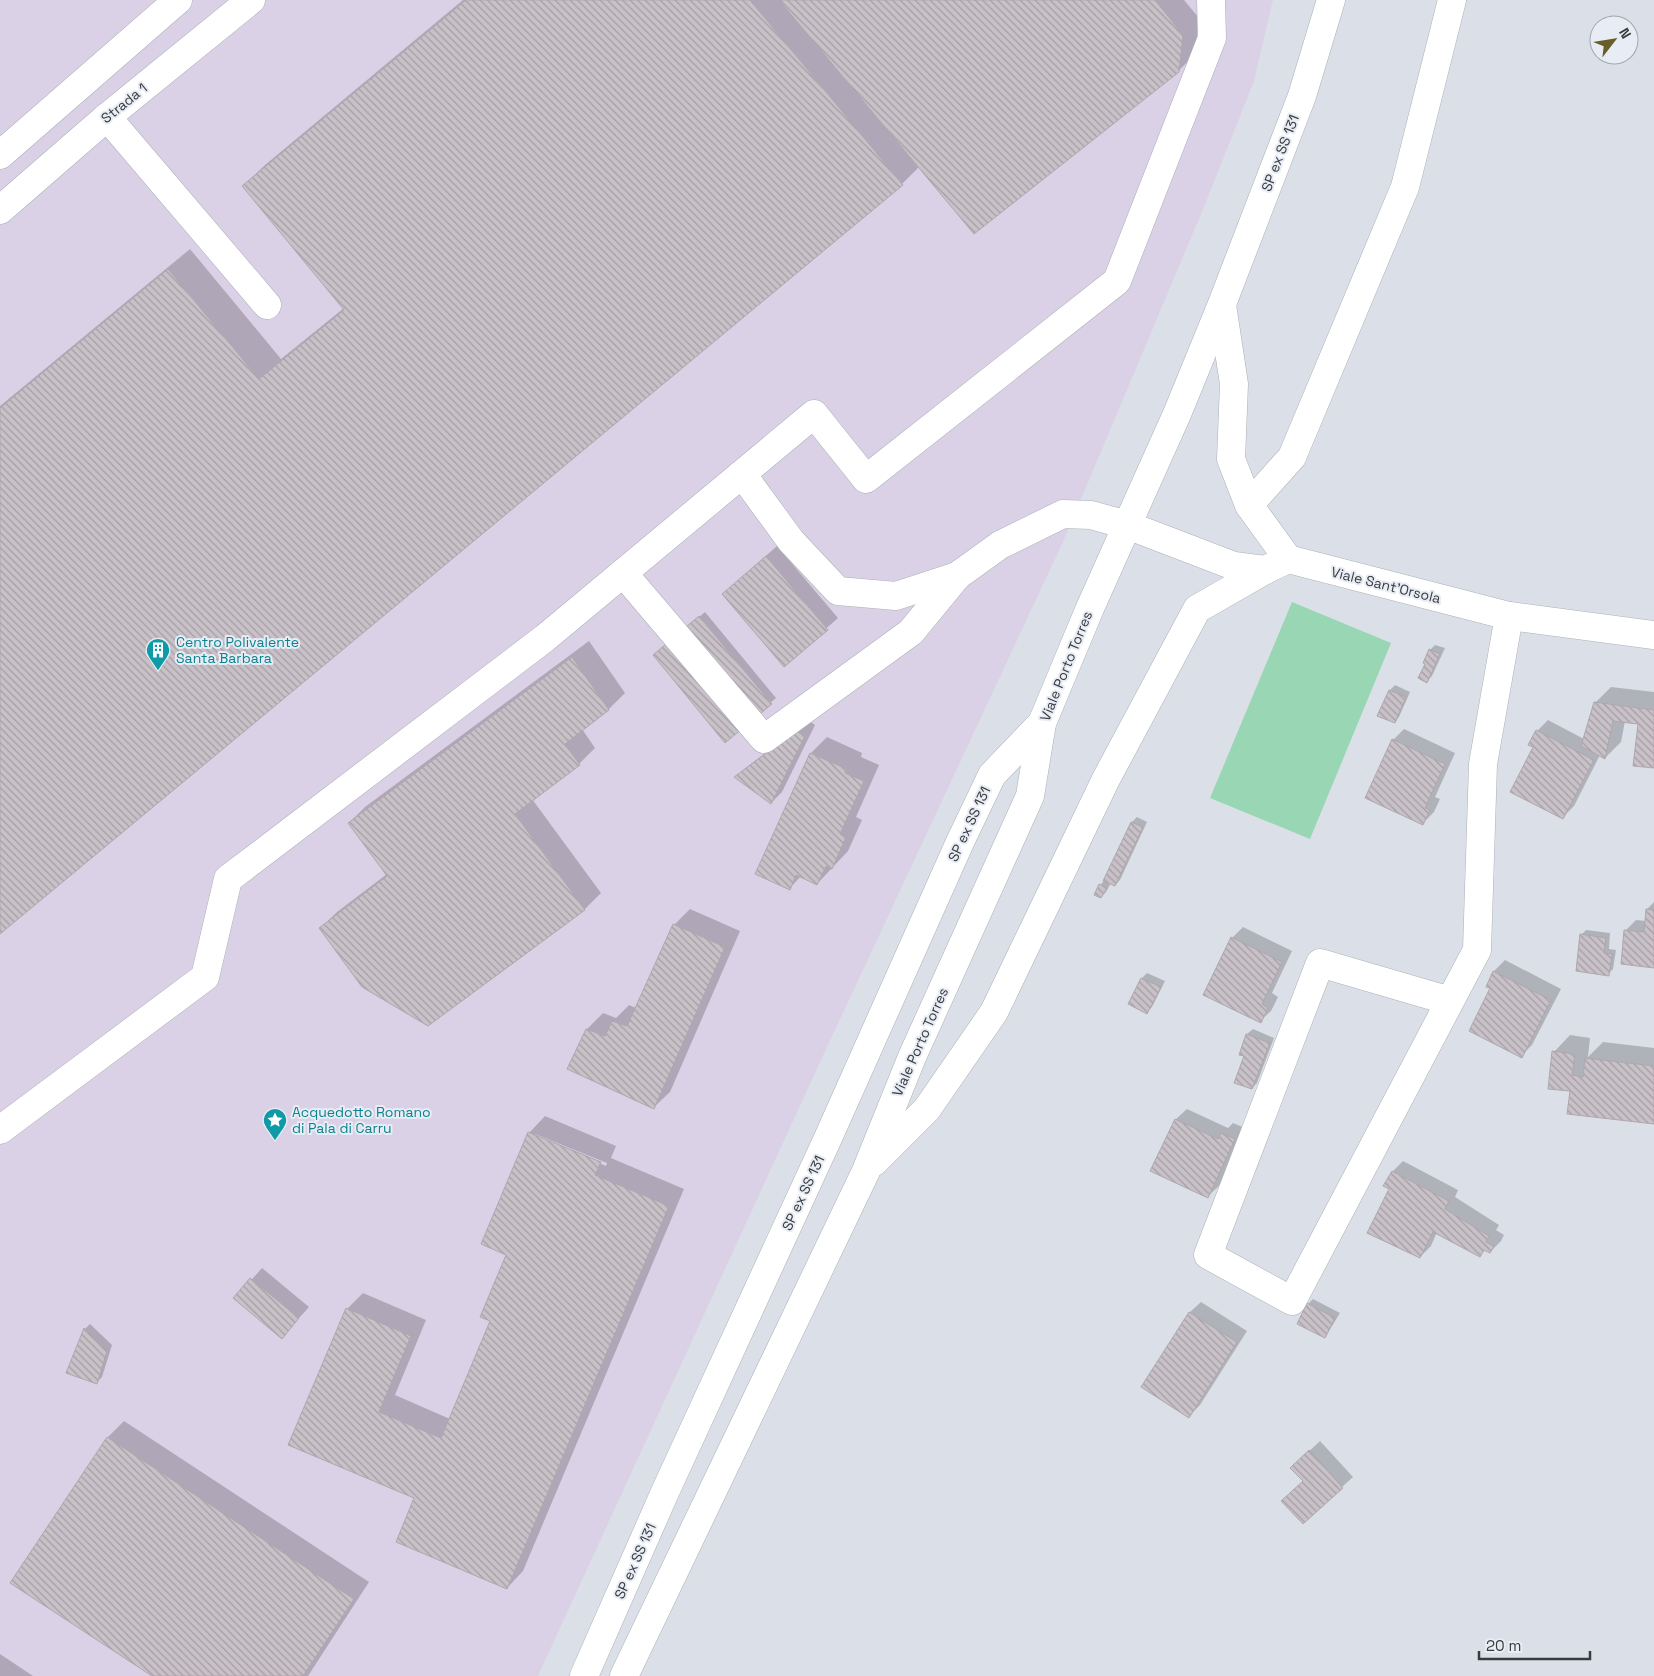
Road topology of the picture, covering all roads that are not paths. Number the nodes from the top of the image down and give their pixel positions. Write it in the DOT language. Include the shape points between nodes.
graph roads {
  1 [pos="178,0"];
  2 [pos="251,0"];
  3 [pos="1211,0"];
  4 [pos="1331,0"];
  5 [pos="1452,0"];
  6 [pos="107,117"];
  7 [pos="0,156"];
  8 [pos="0,210"];
  9 [pos="267,304"];
  10 [pos="1222,304"];
  11 [pos="742,474"];
  12 [pos="1249,505"];
  13 [pos="1127,525"];
  14 [pos="1276,565"];
  15 [pos="623,573"];
  16 [pos="957,576"];
  17 [pos="1509,616"];
  18 [pos="1654,635"];
  19 [pos="1042,723"];
  20 [pos="1450,1001"];
  21 [pos="0,1130"];
  22 [pos="866,1171"];
  23 [pos="584,1676"];
  24 [pos="624,1676"];
  1 -- 7 [label="main road"];
  2 -- 6 [label="main road, Strada 1"];
  3 -- 11 [label="main road" via="1212,38 1117,281 866,479 814,414"];
  4 -- 10 [label="main road, SP ex SS 131" via="1302,96"];
  5 -- 12 [label="main road" via="1405,187 1292,457"];
  6 -- 8 [label="main road, Strada 1"];
  6 -- 9 [label="main road"];
  10 -- 12 [label="main road" via="1234,384 1231,459"];
  10 -- 13 [label="main road, Viale Porto Torres"];
  11 -- 15 [label="main road"];
  11 -- 16 [label="main road" via="791,540 838,591 896,596"];
  12 -- 14 [label="main road"];
  13 -- 14 [label="main road, Viale Sant'Orsola" via="1234,566"];
  13 -- 16 [label="main road, Viale Sant'Orsola" via="1090,515 1063,514 1000,545"];
  13 -- 19 [label="main road, Viale Porto Torres"];
  14 -- 17 [label="main road, Viale Sant'Orsola"];
  14 -- 22 [label="main road" via="1197,609 1106,779 994,1012 927,1109"];
  15 -- 16 [label="main road" via="764,739 911,632"];
  15 -- 21 [label="main road" via="544,638 228,879 205,977"];
  17 -- 18 [label="main road, Viale Sant'Orsola"];
  17 -- 20 [label="main road" via="1483,764 1477,950"];
  19 -- 22 [label="main road, Viale Porto Torres" via="1030,796 912,1057"];
  19 -- 23 [label="main road, SP ex SS 131" via="992,774"];
  20 -- 20 [label="main road" via="1292,1301 1208,1255 1320,964"];
  22 -- 24 [label="main road"];
}
